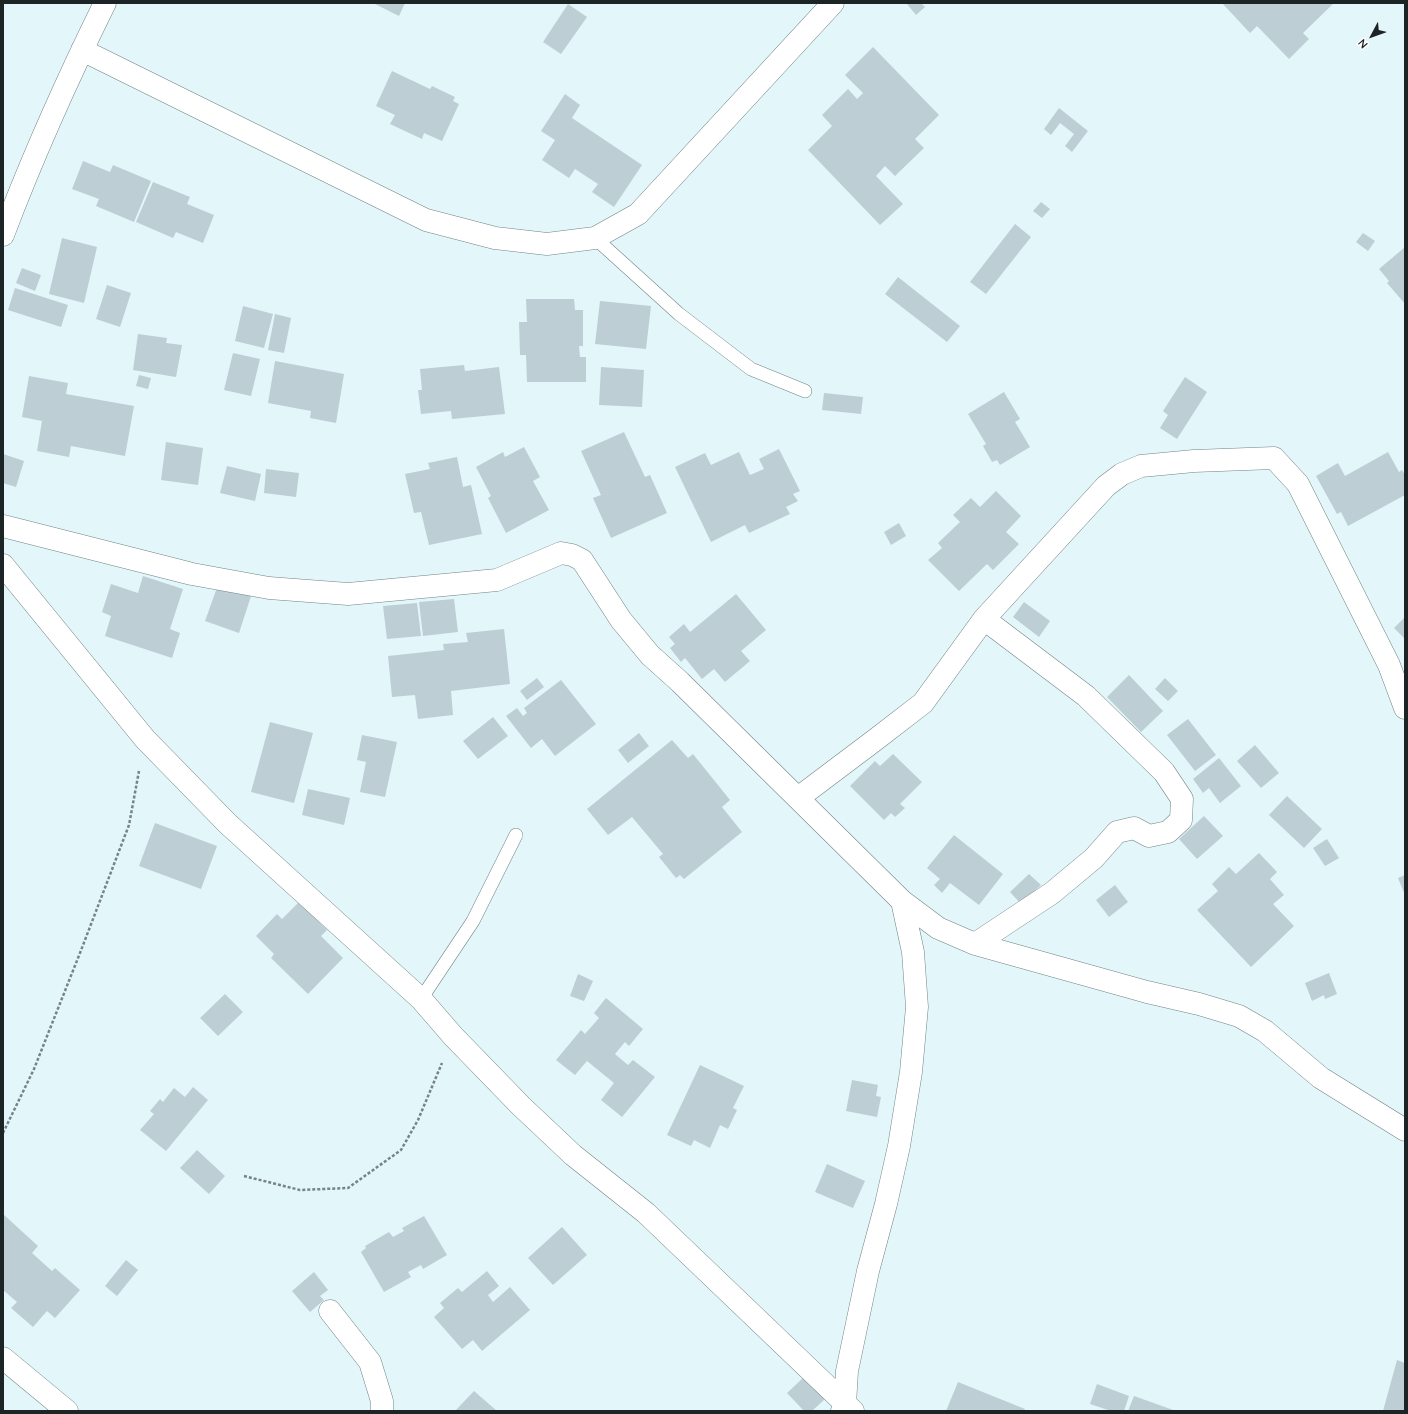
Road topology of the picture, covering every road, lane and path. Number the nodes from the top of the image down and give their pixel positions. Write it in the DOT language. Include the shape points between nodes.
graph roads {
  1 [pos="105,3"];
  2 [pos="833,3"];
  3 [pos="82,50"];
  4 [pos="3,235"];
  5 [pos="595,238"];
  6 [pos="805,391"];
  7 [pos="3,526"];
  8 [pos="3,565"];
  9 [pos="984,619"];
  10 [pos="1405,708"];
  11 [pos="145,739"];
  12 [pos="798,798"];
  13 [pos="516,834"];
  14 [pos="902,901"];
  15 [pos="976,944"];
  16 [pos="421,999"];
  17 [pos="453,1036"];
  18 [pos="1405,1130"];
  19 [pos="3,1133"];
  20 [pos="244,1176"];
  21 [pos="330,1311"];
  22 [pos="3,1358"];
  23 [pos="846,1409"];
  24 [pos="67,1411"];
  25 [pos="382,1411"];
  1 -- 3 [label="street"];
  2 -- 5 [label="street" via="638,214"];
  3 -- 4 [label="street"];
  3 -- 5 [label="street" via="426,220 495,238 547,244"];
  5 -- 6 [label="lane" via="679,314 751,369"];
  7 -- 12 [label="street" via="192,574 269,588 348,594 497,580 561,553 572,555 582,560 621,620 650,655"];
  8 -- 11 [label="street"];
  9 -- 10 [label="street" via="1106,486 1122,474 1142,466 1274,458 1298,484 1389,665"];
  9 -- 12 [label="street" via="923,703"];
  9 -- 15 [label="street" via="1086,696 1164,772 1182,799 1181,820 1168,832 1149,836 1134,828 1117,832 1094,858 1052,893"];
  11 -- 16 [label="street" via="228,824"];
  11 -- 19 [label="path" via="129,825 34,1069"];
  12 -- 14 [label="street"];
  13 -- 16 [label="lane" via="474,920"];
  14 -- 15 [label="street" via="938,928"];
  14 -- 23 [label="street" via="913,952 917,1007 911,1072 899,1146 868,1271 847,1371"];
  15 -- 18 [label="street" via="1238,1016 1266,1031 1321,1078"];
  16 -- 17 [label="street"];
  17 -- 20 [label="path" via="418,1120 401,1150 348,1188 300,1190"];
  17 -- 23 [label="street" via="573,1155 646,1213"];
  21 -- 25 [label="street" via="370,1362 382,1401"];
  22 -- 24 [label="street"];
}
